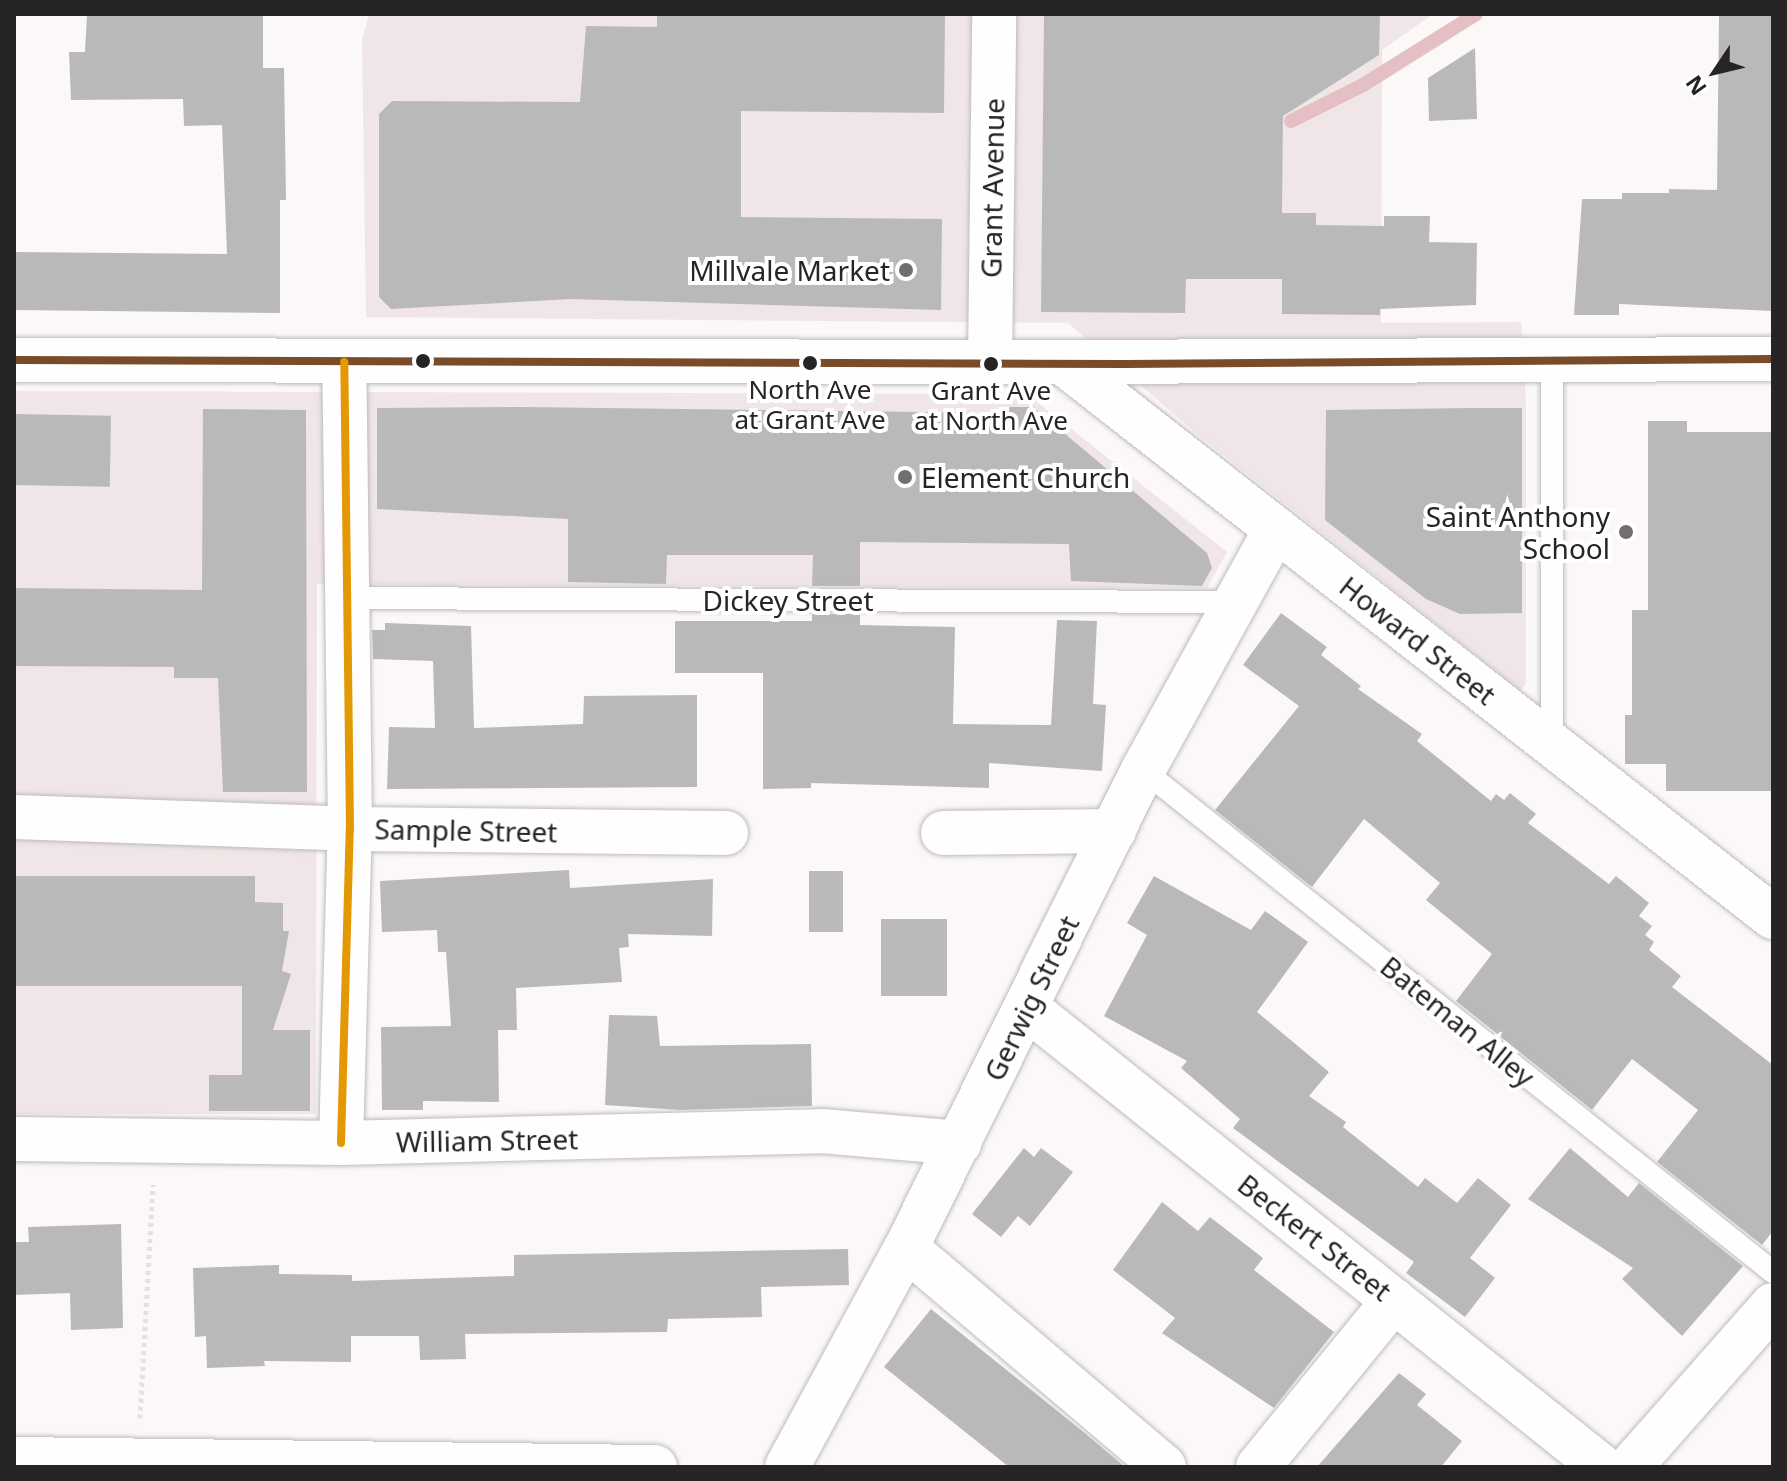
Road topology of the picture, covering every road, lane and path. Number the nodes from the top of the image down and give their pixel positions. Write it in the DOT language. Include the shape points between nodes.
graph roads {
  1 [pos="994,14"];
  2 [pos="1773,359"];
  3 [pos="14,360"];
  4 [pos="1552,361"];
  5 [pos="344,362"];
  6 [pos="990,362"];
  7 [pos="1062,362"];
  8 [pos="1276,529"];
  9 [pos="345,598"];
  10 [pos="1232,602"];
  11 [pos="1552,745"];
  12 [pos="1143,770"];
  13 [pos="14,817"];
  14 [pos="350,829"];
  15 [pos="1114,831"];
  16 [pos="726,833"];
  17 [pos="943,833"];
  18 [pos="1773,917"];
  19 [pos="1027,1008"];
  20 [pos="14,1139"];
  21 [pos="155,1141"];
  22 [pos="341,1143"];
  23 [pos="959,1143"];
  24 [pos="906,1248"];
  25 [pos="1773,1272"];
  26 [pos="1394,1300"];
  27 [pos="1773,1305"];
  28 [pos="14,1459"];
  29 [pos="138,1462"];
  30 [pos="655,1467"];
  31 [pos="787,1467"];
  32 [pos="1164,1467"];
  33 [pos="1258,1467"];
  34 [pos="1602,1467"];
  35 [pos="1630,1467"];
  1 -- 6 [label="street, Grant Avenue"];
  2 -- 4 [label="street"];
  3 -- 5 [label="street"];
  4 -- 7 [label="street"];
  4 -- 11 [label="lane"];
  5 -- 6 [label="street"];
  5 -- 9 [label="street"];
  6 -- 7 [label="street"];
  7 -- 8 [label="street, Howard Street"];
  8 -- 10 [label="street, Gerwig Street"];
  8 -- 11 [label="street, Howard Street"];
  9 -- 10 [label="lane, Dickey Street"];
  9 -- 14 [label="street"];
  10 -- 12 [label="street, Gerwig Street"];
  11 -- 18 [label="street, Howard Street"];
  12 -- 15 [label="street, Gerwig Street"];
  12 -- 25 [label="lane, Bateman Alley"];
  13 -- 14 [label="street, Sample Street"];
  14 -- 16 [label="street, Sample Street"];
  14 -- 22 [label="street"];
  15 -- 17 [label="street"];
  15 -- 19 [label="street, Gerwig Street"];
  19 -- 23 [label="street, Gerwig Street"];
  19 -- 26 [label="street, Beckert Street"];
  20 -- 21 [label="street, William Street"];
  21 -- 22 [label="street, William Street"];
  21 -- 29 [label="path"];
  22 -- 23 [label="street, William Street" via="822,1131"];
  23 -- 24 [label="street, Gerwig Street"];
  24 -- 31 [label="street, Gerwig Street"];
  24 -- 32 [label="street"];
  26 -- 33 [label="street"];
  26 -- 34 [label="street, Beckert Street"];
  27 -- 35 [label="street"];
  28 -- 29 [label="street"];
  29 -- 30 [label="street"];
}
